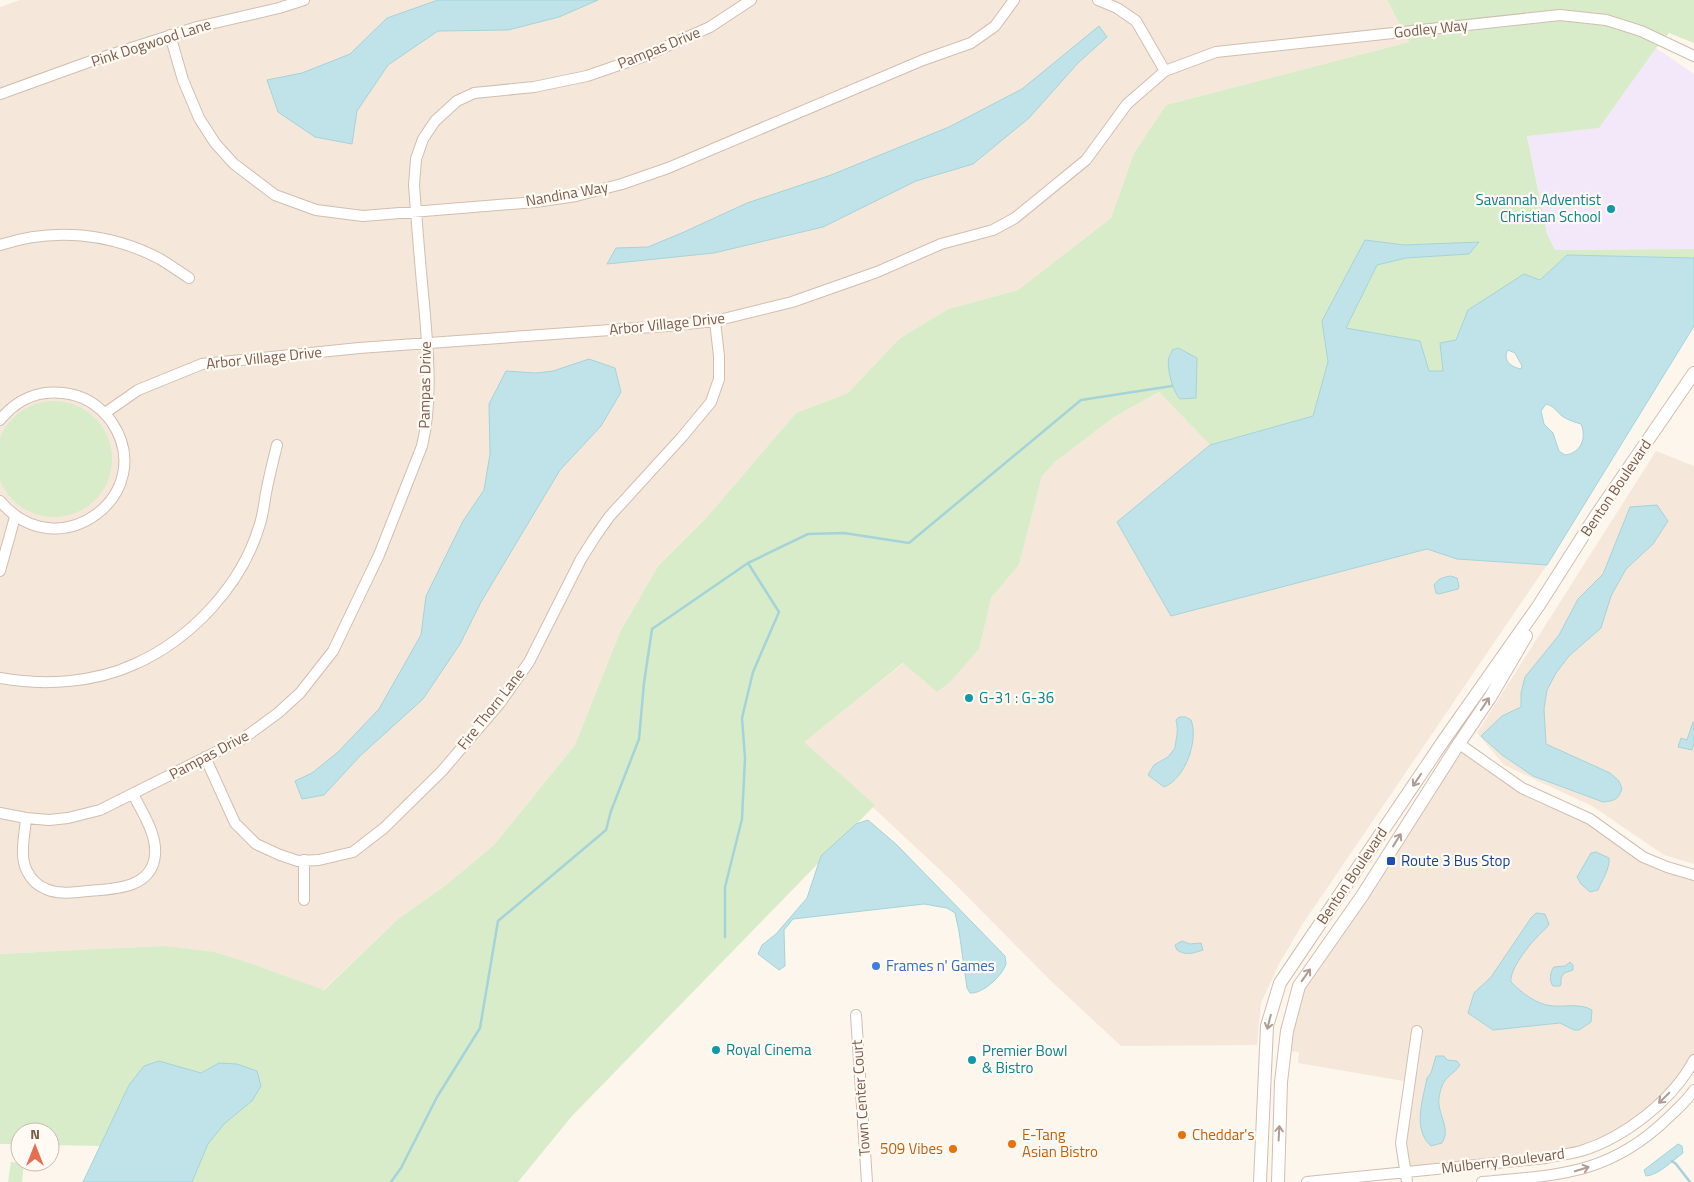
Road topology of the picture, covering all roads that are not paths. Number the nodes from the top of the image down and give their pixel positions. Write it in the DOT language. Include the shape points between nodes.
graph roads {
  1 [pos="304,0"];
  2 [pos="751,0"];
  3 [pos="1014,0"];
  4 [pos="1098,0"];
  5 [pos="170,36"];
  6 [pos="1694,56"];
  7 [pos="1165,72"];
  8 [pos="0,94"];
  9 [pos="416,212"];
  10 [pos="0,245"];
  11 [pos="189,278"];
  12 [pos="715,321"];
  13 [pos="427,344"];
  14 [pos="1694,373"];
  15 [pos="4,407"];
  16 [pos="105,413"];
  17 [pos="0,420"];
  18 [pos="277,445"];
  19 [pos="0,500"];
  20 [pos="15,516"];
  21 [pos="0,571"];
  22 [pos="1540,605"];
  23 [pos="0,678"];
  24 [pos="1458,744"];
  25 [pos="206,757"];
  26 [pos="133,794"];
  27 [pos="0,813"];
  28 [pos="26,818"];
  29 [pos="304,860"];
  30 [pos="1694,875"];
  31 [pos="304,900"];
  32 [pos="856,1015"];
  33 [pos="1417,1031"];
  34 [pos="1694,1060"];
  35 [pos="1694,1090"];
  36 [pos="1407,1177"];
  37 [pos="867,1182"];
  38 [pos="1260,1182"];
  39 [pos="1278,1182"];
  40 [pos="1307,1182"];
  41 [pos="1482,1182"];
  1 -- 5 [label="street, Pink Dogwood Lane"];
  2 -- 9 [label="street, Pampas Drive" via="710,27 646,56 587,76 474,93 458,101 435,121 423,139 416,158"];
  3 -- 9 [label="street, Nandina Way" via="996,26 971,43 923,60 668,168 576,196"];
  4 -- 7 [label="street" via="1136,21"];
  5 -- 8 [label="street, Pink Dogwood Lane"];
  5 -- 9 [label="street, Nandina Way" via="183,80 199,118 213,140 234,164 275,195 320,211 363,216"];
  6 -- 7 [label="street, Godley Way" via="1606,20 1560,15 1216,52"];
  7 -- 12 [label="street, Arbor Village Drive" via="1128,104 1086,160 1015,218 993,230 941,244 877,272 792,302"];
  9 -- 13 [label="street, Pampas Drive"];
  10 -- 11 [label="street" via="41,234 116,240 160,259"];
  12 -- 13 [label="street, Arbor Village Drive"];
  12 -- 29 [label="street, Fire Thorn Lane" via="719,379 711,402 610,517 588,547 529,662 500,703 442,770 376,834 353,852"];
  13 -- 16 [label="street, Arbor Village Drive" via="202,364 138,390"];
  13 -- 25 [label="street, Pampas Drive" via="427,424 422,446 379,555 333,650 300,693 278,713 244,738"];
  14 -- 22 [label="street, Benton Boulevard" via="1595,517"];
  15 -- 16 [label="street" via="36,394 52,392 73,394 92,402"];
  15 -- 17 [label="street"];
  16 -- 20 [label="street" via="123,448 120,484 111,500 87,521 71,527 38,526"];
  18 -- 23 [label="street" via="260,527 244,561 216,603 190,628 134,665 92,677 59,682"];
  19 -- 20 [label="street"];
  20 -- 21 [label="street"];
  24 -- 22 [label="street, Benton Boulevard, one-way" via="1525,639"];
  22 -- 38 [label="street, Benton Boulevard, one-way" via="1444,740 1280,983 1267,1026"];
  24 -- 30 [label="street" via="1522,788 1590,819 1643,856"];
  39 -- 24 [label="street, Benton Boulevard, one-way" via="1283,1065 1287,1032 1299,986 1362,896"];
  25 -- 26 [label="street, Pampas Drive"];
  25 -- 29 [label="street, Fire Thorn Lane" via="235,823 256,844 280,855"];
  26 -- 28 [label="street, Pampas Drive" via="88,814 49,820"];
  26 -- 28 [label="street" via="154,840 155,855 142,879 132,885 62,892 38,885 24,863"];
  27 -- 28 [label="street, Pampas Drive"];
  29 -- 31 [label="street"];
  32 -- 37 [label="street, Town Center Court"];
  33 -- 36 [label="street" via="1401,1143"];
  34 -- 36 [label="street, Mulberry Boulevard, one-way" via="1673,1090 1635,1125 1619,1135 1582,1150 1546,1158"];
  41 -- 35 [label="street, Mulberry Boulevard, one-way" via="1565,1173 1614,1157 1657,1128"];
  36 -- 40 [label="street, Mulberry Boulevard"];
}
